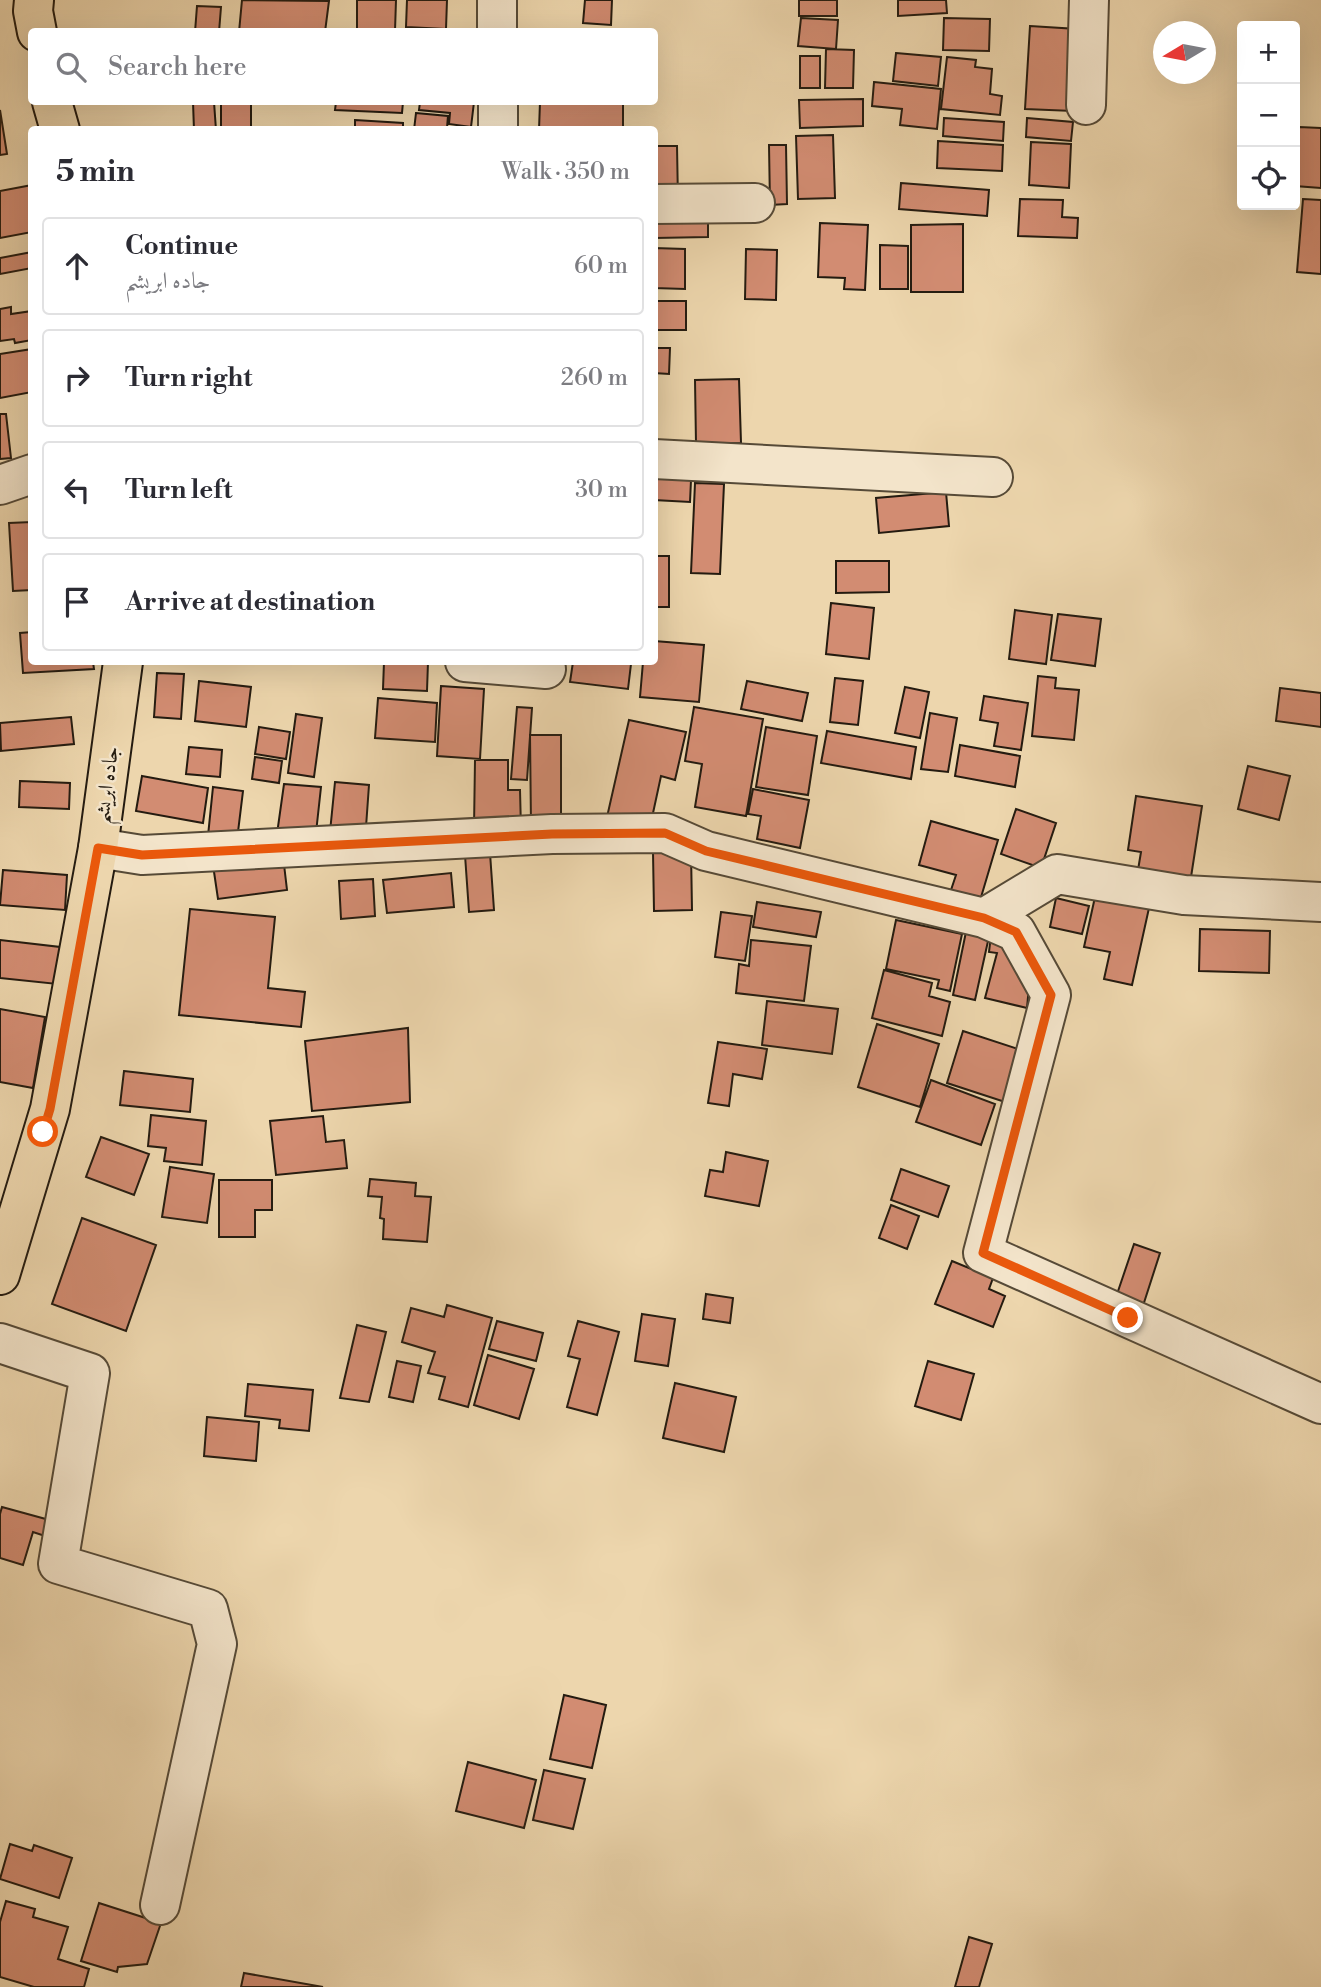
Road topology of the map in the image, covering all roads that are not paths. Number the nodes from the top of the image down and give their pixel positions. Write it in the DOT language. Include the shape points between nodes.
graph roads {
  1 [pos="34,0"];
  2 [pos="497,0"];
  3 [pos="1089,0"];
  4 [pos="36,28"];
  5 [pos="497,28"];
  6 [pos="53,105"];
  7 [pos="498,105"];
  8 [pos="1086,105"];
  9 [pos="59,126"];
  10 [pos="498,126"];
  11 [pos="755,203"];
  12 [pos="658,204"];
  13 [pos="658,459"];
  14 [pos="28,475"];
  15 [pos="993,477"];
  16 [pos="0,485"];
  17 [pos="123,665"];
  18 [pos="500,665"];
  19 [pos="546,669"];
  20 [pos="98,848"];
  21 [pos="1321,902"];
  22 [pos="984,918"];
  23 [pos="0,1275"];
  24 [pos="0,1343"];
  25 [pos="1321,1404"];
  26 [pos="160,1905"];
  1 -- 4 [label="main road"];
  2 -- 5 [label="street"];
  3 -- 8 [label="street"];
  6 -- 9 [label="main road"];
  7 -- 10 [label="street"];
  11 -- 12 [label="street"];
  13 -- 15 [label="street"];
  14 -- 16 [label="street"];
  17 -- 20 [label="main road, جاده ابریشم"];
  18 -- 19 [label="street"];
  20 -- 22 [label="street" via="142,855 552,834 665,833 706,851"];
  20 -- 23 [label="main road, جاده ابریشم" via="50,1109"];
  21 -- 22 [label="street" via="1184,895 1057,874"];
  22 -- 25 [label="street" via="1016,932 1051,995 983,1253"];
  24 -- 26 [label="street" via="89,1373 58,1564 208,1609 217,1644"];
}
